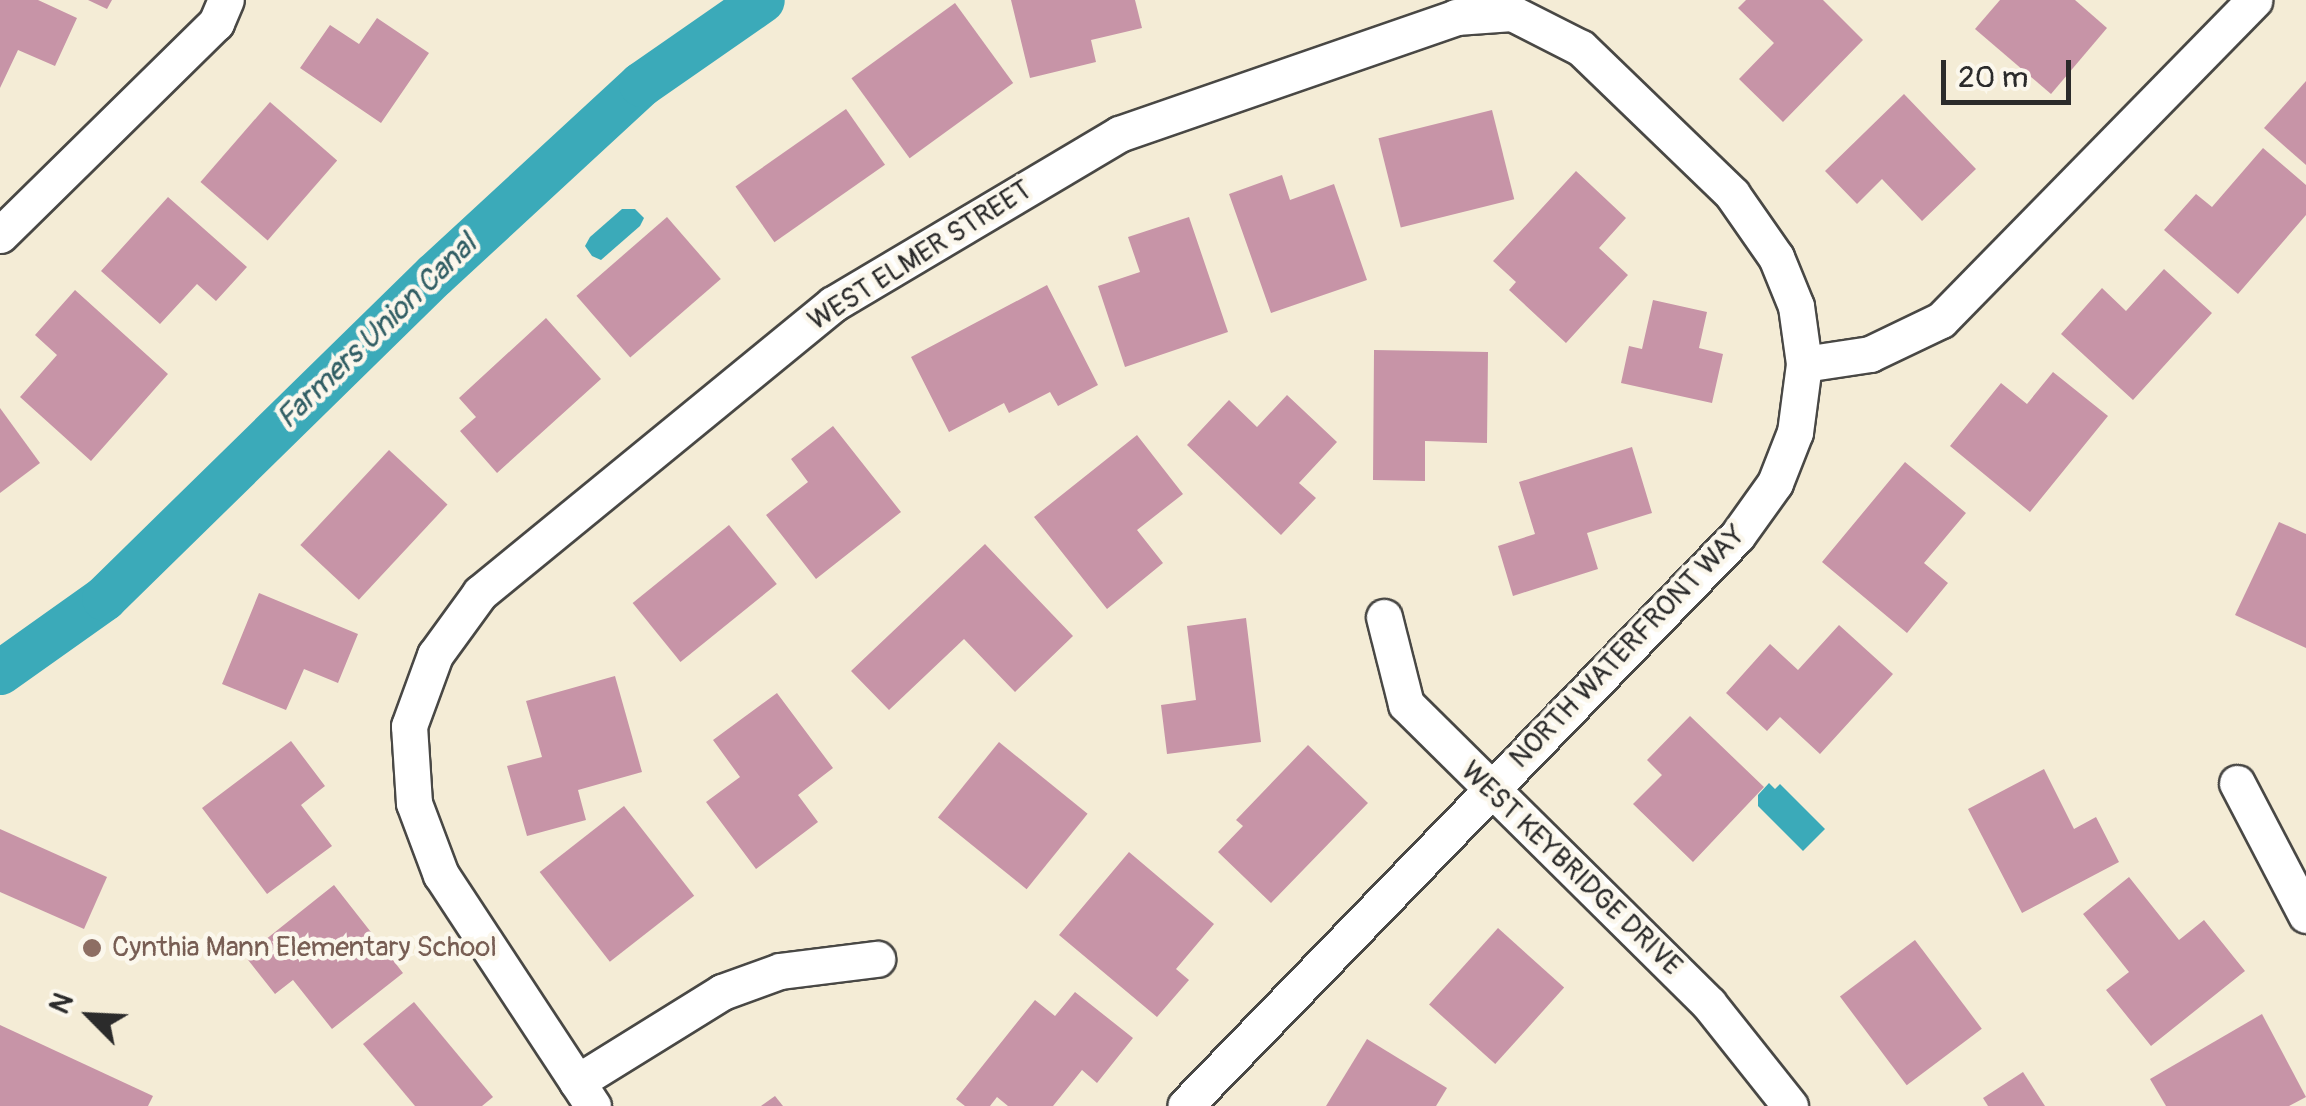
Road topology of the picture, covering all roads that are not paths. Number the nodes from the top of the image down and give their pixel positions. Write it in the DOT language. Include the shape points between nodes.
graph roads {
  1 [pos="226,0"];
  2 [pos="2254,0"];
  3 [pos="1512,14"];
  4 [pos="0,235"];
  5 [pos="1804,364"];
  6 [pos="1384,617"];
  7 [pos="2237,782"];
  8 [pos="1490,791"];
  9 [pos="2306,915"];
  10 [pos="877,959"];
  11 [pos="585,1094"];
  12 [pos="1185,1106"];
  13 [pos="1790,1106"];
  1 -- 4 [label="street" via="216,23"];
  2 -- 5 [label="street" via="1941,320 1870,354"];
  3 -- 5 [label="street, NORTH WATERFRONT WAY" via="1581,48 1732,194 1776,257 1796,306"];
  3 -- 11 [label="street, WEST ELMER STREET" via="1456,17 1119,134 833,304 480,592 435,655 409,726 414,803 440,875"];
  5 -- 8 [label="street, NORTH WATERFRONT WAY" via="1795,432 1775,484 1737,536"];
  6 -- 8 [label="street, WEST KEYBRIDGE DRIVE" via="1406,704"];
  7 -- 9 [label="street"];
  8 -- 12 [label="street, NORTH WATERFRONT WAY"];
  8 -- 13 [label="street, WEST KEYBRIDGE DRIVE" via="1709,1004"];
  10 -- 11 [label="street" via="780,971 722,992"];
}
